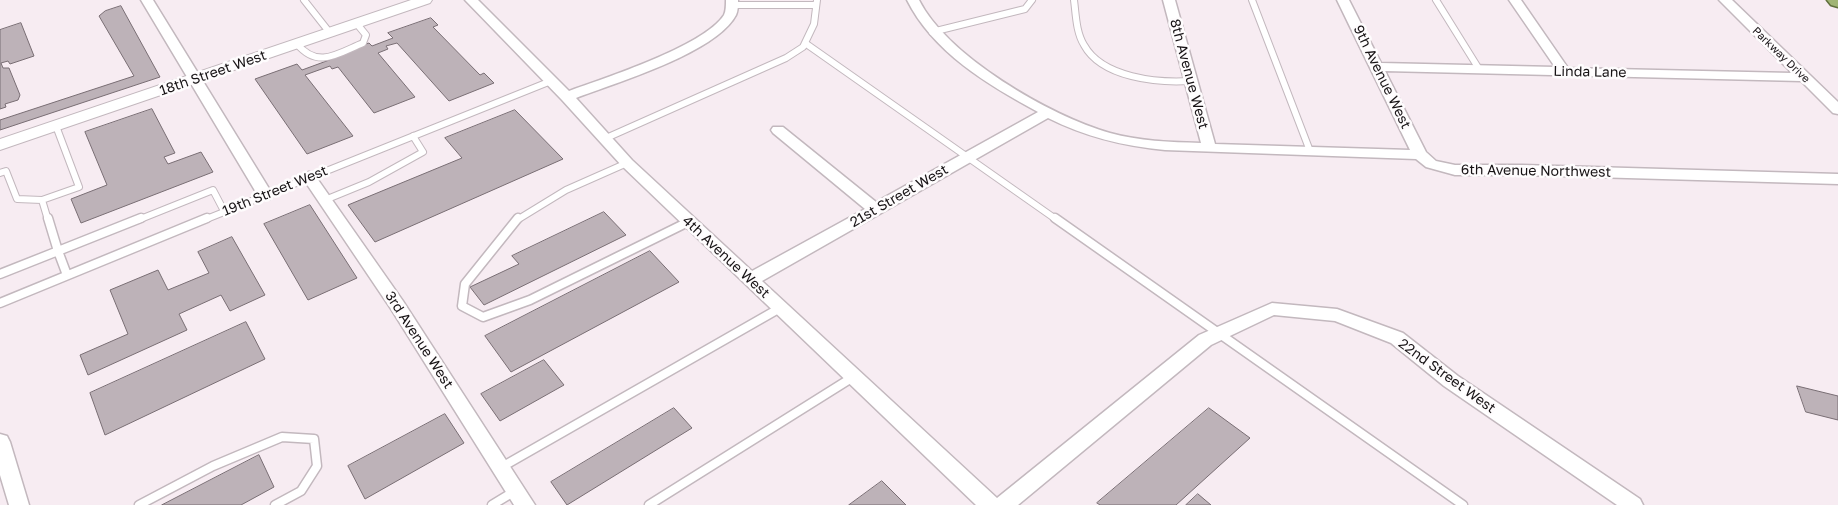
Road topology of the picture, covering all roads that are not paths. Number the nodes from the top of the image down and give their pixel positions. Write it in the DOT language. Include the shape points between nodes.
graph roads {
  1 [pos="148,0"];
  2 [pos="304,0"];
  3 [pos="425,0"];
  4 [pos="471,0"];
  5 [pos="913,0"];
  6 [pos="1032,0"];
  7 [pos="1074,0"];
  8 [pos="1169,0"];
  9 [pos="1252,0"];
  10 [pos="1344,0"];
  11 [pos="1436,0"];
  12 [pos="1515,0"];
  13 [pos="1725,0"];
  14 [pos="816,2"];
  15 [pos="732,3"];
  16 [pos="357,24"];
  17 [pos="932,32"];
  18 [pos="330,33"];
  19 [pos="297,44"];
  20 [pos="804,44"];
  21 [pos="1377,67"];
  22 [pos="1479,69"];
  23 [pos="1564,71"];
  24 [pos="1804,77"];
  25 [pos="195,79"];
  26 [pos="1190,80"];
  27 [pos="551,81"];
  28 [pos="567,97"];
  29 [pos="1838,110"];
  30 [pos="1048,112"];
  31 [pos="56,126"];
  32 [pos="778,130"];
  33 [pos="413,136"];
  34 [pos="604,139"];
  35 [pos="0,145"];
  36 [pos="1209,148"];
  37 [pos="1310,151"];
  38 [pos="1420,155"];
  39 [pos="966,158"];
  40 [pos="627,163"];
  41 [pos="0,173"];
  42 [pos="309,177"];
  43 [pos="1838,179"];
  44 [pos="265,195"];
  45 [pos="42,200"];
  46 [pos="325,200"];
  47 [pos="875,209"];
  48 [pos="224,211"];
  49 [pos="688,222"];
  50 [pos="58,251"];
  51 [pos="0,274"];
  52 [pos="67,275"];
  53 [pos="750,280"];
  54 [pos="0,303"];
  55 [pos="780,308"];
  56 [pos="1220,334"];
  57 [pos="853,377"];
  58 [pos="0,442"];
  59 [pos="500,468"];
  60 [pos="520,498"];
  61 [pos="19,505"];
  62 [pos="139,505"];
  63 [pos="275,505"];
  64 [pos="492,505"];
  65 [pos="649,505"];
  66 [pos="990,505"];
  67 [pos="1003,505"];
  68 [pos="1463,505"];
  69 [pos="1633,505"];
  1 -- 25 [label="street"];
  2 -- 18 [label="lane"];
  3 -- 16 [label="street, 18th Street West"];
  4 -- 27 [label="street, 4th Avenue West"];
  5 -- 17 [label="street, 6th Avenue Northwest"];
  6 -- 17 [label="lane" via="1025,9"];
  7 -- 26 [label="lane" via="1079,34 1086,49 1102,64 1139,80 1165,83"];
  8 -- 26 [label="street, 8th Avenue West"];
  9 -- 37 [label="lane"];
  10 -- 21 [label="street, 9th Avenue West"];
  11 -- 22 [label="lane"];
  12 -- 23 [label="street"];
  13 -- 24 [label="street, Parkway Drive"];
  14 -- 15 [label="lane"];
  14 -- 20 [label="lane" via="814,24"];
  15 -- 28 [label="street" via="730,16 713,34 670,56"];
  16 -- 18 [label="street, 18th Street West"];
  16 -- 19 [label="lane" via="366,35 363,43 340,53 318,59 306,55"];
  17 -- 30 [label="street, 6th Avenue Northwest" via="1011,92"];
  18 -- 19 [label="street, 18th Street West"];
  19 -- 25 [label="street, 18th Street West"];
  20 -- 34 [label="lane" via="786,58"];
  20 -- 39 [label="lane"];
  21 -- 22 [label="street, Linda Lane"];
  21 -- 38 [label="street, 9th Avenue West"];
  22 -- 23 [label="street, Linda Lane"];
  23 -- 24 [label="street, Linda Lane"];
  24 -- 29 [label="street, Parkway Drive"];
  25 -- 31 [label="street, 18th Street West"];
  25 -- 44 [label="street"];
  26 -- 36 [label="street, 8th Avenue West"];
  27 -- 28 [label="street, 4th Avenue West"];
  27 -- 33 [label="lane, 19th Street West"];
  28 -- 34 [label="street, 4th Avenue West"];
  30 -- 36 [label="street, 6th Avenue Northwest" via="1090,131 1129,142"];
  30 -- 39 [label="street, 21st Street West"];
  31 -- 35 [label="street, 18th Street West"];
  31 -- 45 [label="lane" via="79,187"];
  32 -- 47 [label="street"];
  33 -- 42 [label="lane, 19th Street West"];
  33 -- 46 [label="lane" via="423,152 369,182"];
  34 -- 40 [label="street, 4th Avenue West"];
  36 -- 37 [label="street, 6th Avenue Northwest"];
  37 -- 38 [label="street, 6th Avenue Northwest"];
  38 -- 43 [label="street, 6th Avenue Northwest" via="1431,164 1455,170"];
  39 -- 47 [label="street, 21st Street West"];
  39 -- 56 [label="lane"];
  40 -- 49 [label="street, 4th Avenue West"];
  40 -- 49 [label="lane" via="566,190 520,218 465,284 462,306 483,317 530,300"];
  41 -- 45 [label="lane" via="6,171 17,199"];
  42 -- 44 [label="lane, 19th Street West"];
  42 -- 46 [label="street, 3rd Avenue West"];
  44 -- 48 [label="lane, 19th Street West"];
  45 -- 50 [label="lane"];
  46 -- 59 [label="street, 3rd Avenue West" via="397,305"];
  47 -- 53 [label="street, 21st Street West"];
  48 -- 50 [label="lane" via="213,190"];
  48 -- 52 [label="lane, 19th Street West"];
  49 -- 53 [label="street, 4th Avenue West"];
  50 -- 51 [label="lane"];
  50 -- 52 [label="lane"];
  52 -- 54 [label="lane, 19th Street West"];
  53 -- 55 [label="street, 4th Avenue West"];
  55 -- 57 [label="street, 4th Avenue West"];
  55 -- 59 [label="lane"];
  56 -- 67 [label="street, 22nd Street West" via="1204,340"];
  56 -- 68 [label="lane"];
  56 -- 69 [label="street, 22nd Street West" via="1272,309 1337,315 1397,338 1451,381"];
  57 -- 65 [label="lane"];
  57 -- 66 [label="street, 4th Avenue West"];
  58 -- 61 [label="street"];
  59 -- 60 [label="street, 3rd Avenue West"];
  60 -- 64 [label="lane"];
  62 -- 63 [label="lane" via="213,466 282,437 314,439 317,466 301,491"];
}
